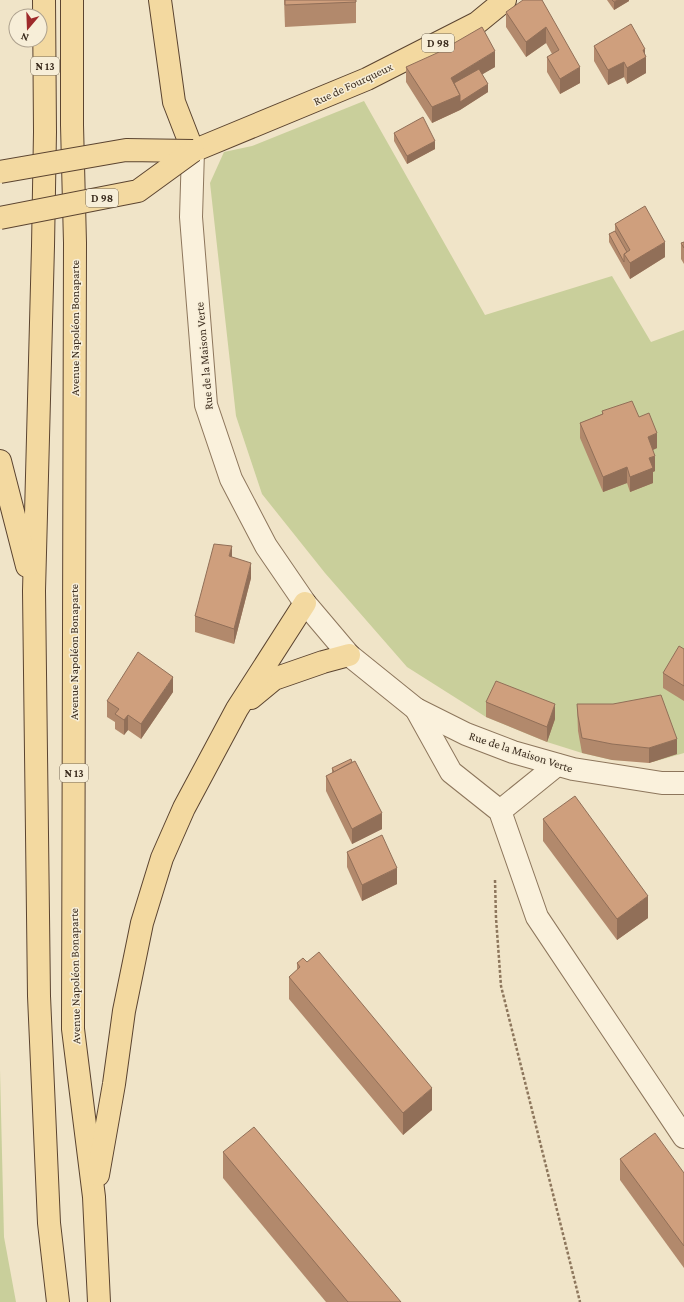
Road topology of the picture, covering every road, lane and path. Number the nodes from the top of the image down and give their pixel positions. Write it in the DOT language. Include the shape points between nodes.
graph roads {
  1 [pos="44,0"];
  2 [pos="72,0"];
  3 [pos="160,0"];
  4 [pos="505,0"];
  5 [pos="193,151"];
  6 [pos="0,172"];
  7 [pos="0,218"];
  8 [pos="0,460"];
  9 [pos="34,591"];
  10 [pos="304,603"];
  11 [pos="349,655"];
  12 [pos="237,709"];
  13 [pos="416,709"];
  14 [pos="557,765"];
  15 [pos="684,777"];
  16 [pos="662,783"];
  17 [pos="684,783"];
  18 [pos="500,811"];
  19 [pos="494,875"];
  20 [pos="684,1137"];
  21 [pos="94,1197"];
  22 [pos="58,1302"];
  23 [pos="99,1302"];
  24 [pos="580,1302"];
  1 -- 9 [label="main road, N 13" via="45,132"];
  2 -- 21 [label="main road, Avenue Napoléon Bonaparte / N 13" via="75,243 73,1029"];
  3 -- 5 [label="main road" via="174,102"];
  4 -- 5 [label="main road, Rue de Fourqueux / D 98" via="476,23 367,79"];
  5 -- 6 [label="main road, Rue de Fourqueux / D 98, bridge" via="126,150"];
  5 -- 7 [label="main road, Rue de Fourqueux / D 98, bridge" via="138,192"];
  5 -- 10 [label="street, Rue de la Maison Verte" via="191,217 206,405 231,479 266,546"];
  8 -- 9 [label="main road"];
  9 -- 22 [label="main road, N 13" via="39,996 50,1223"];
  10 -- 11 [label="street, Rue de la Maison Verte"];
  10 -- 12 [label="main road"];
  11 -- 12 [label="main road" via="274,679"];
  11 -- 13 [label="street, Rue de la Maison Verte"];
  12 -- 21 [label="main road" via="184,808 162,858 142,923 124,1010"];
  13 -- 14 [label="street, Rue de la Maison Verte" via="466,734"];
  13 -- 18 [label="street" via="451,772"];
  14 -- 16 [label="street, Rue de la Maison Verte"];
  14 -- 18 [label="street"];
  15 -- 16 [label="street, Rue de la Maison Verte"];
  16 -- 17 [label="street, Rue de la Maison Verte"];
  18 -- 20 [label="street" via="538,917"];
  19 -- 24 [label="path" via="501,986"];
  21 -- 23 [label="main road, Avenue Napoléon Bonaparte / N 13"];
}
